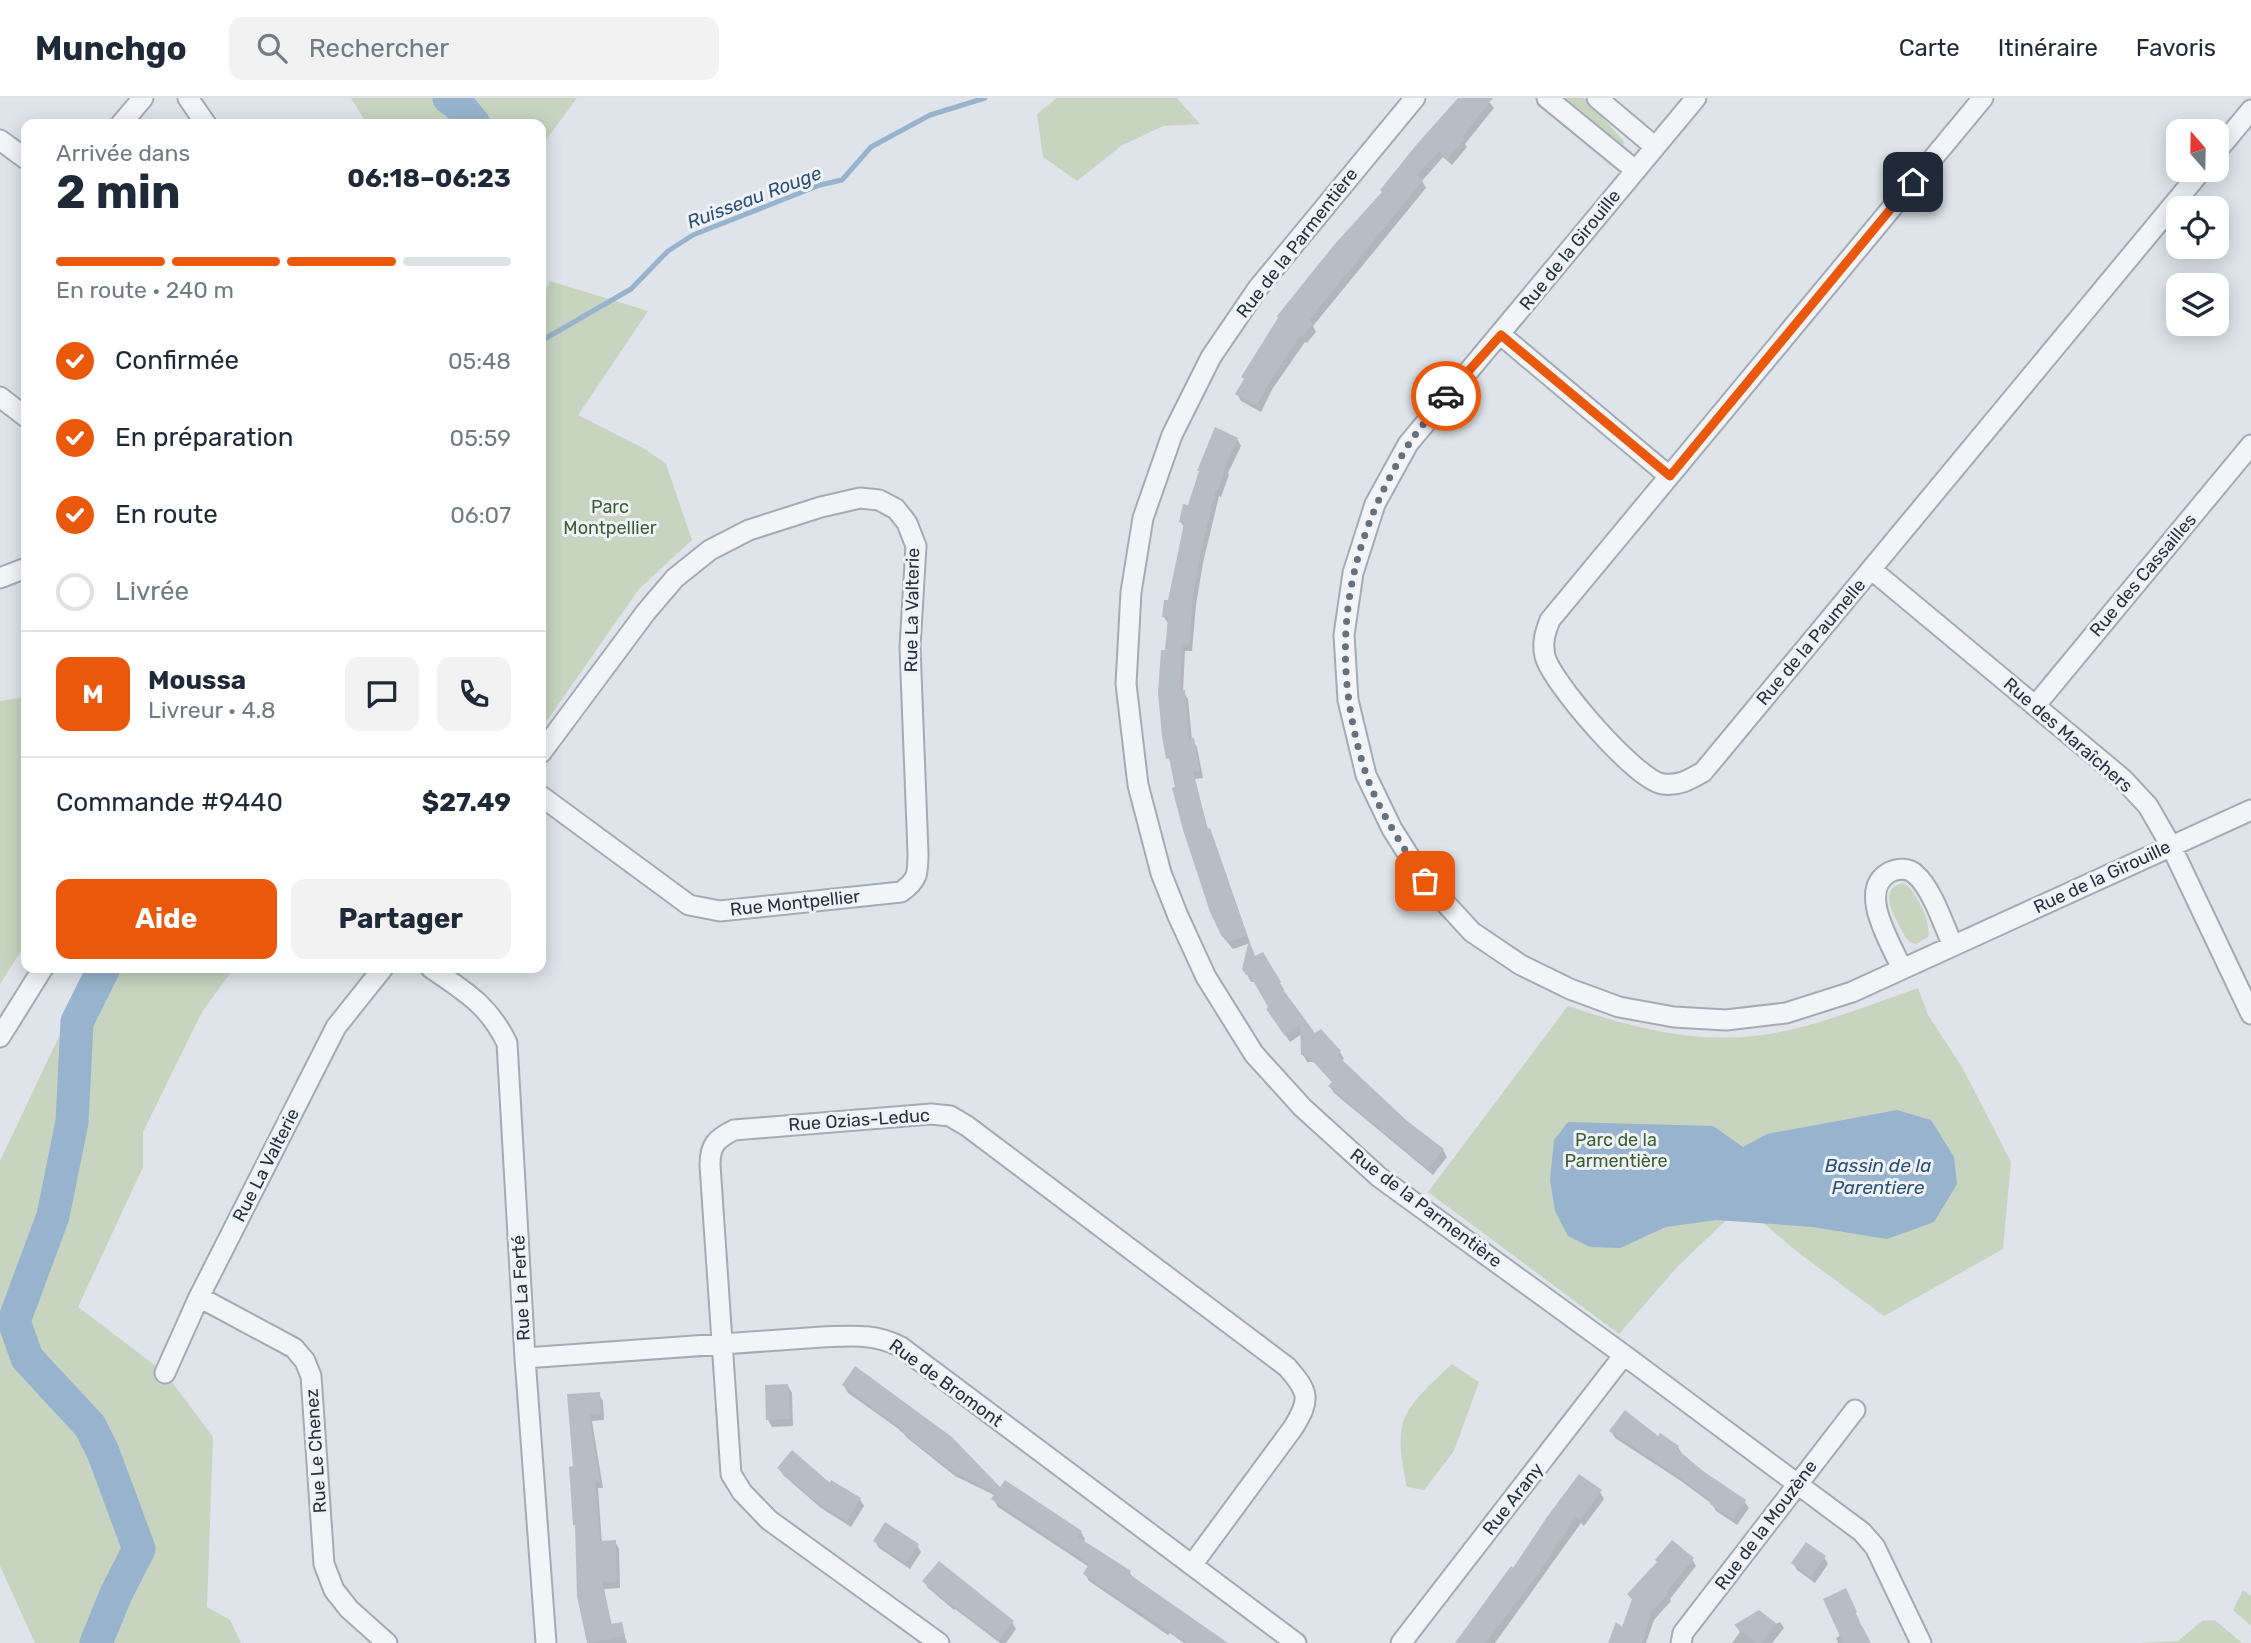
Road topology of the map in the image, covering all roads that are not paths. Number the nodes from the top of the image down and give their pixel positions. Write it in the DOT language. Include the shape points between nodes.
graph roads {
  1 [pos="143,98"];
  2 [pos="188,98"];
  3 [pos="1415,98"];
  4 [pos="1547,98"];
  5 [pos="1597,98"];
  6 [pos="1696,98"];
  7 [pos="1983,98"];
  8 [pos="2240,98"];
  9 [pos="2251,108"];
  10 [pos="125,119"];
  11 [pos="203,119"];
  12 [pos="2230,135"];
  13 [pos="0,140"];
  14 [pos="1654,146"];
  15 [pos="21,155"];
  16 [pos="1635,170"];
  17 [pos="2192,182"];
  18 [pos="1501,335"];
  19 [pos="0,397"];
  20 [pos="21,413"];
  21 [pos="2251,445"];
  22 [pos="1670,476"];
  23 [pos="21,570"];
  24 [pos="1872,570"];
  25 [pos="0,579"];
  26 [pos="2035,706"];
  27 [pos="546,746"];
  28 [pos="546,800"];
  29 [pos="2251,810"];
  30 [pos="2171,846"];
  31 [pos="914,883"];
  32 [pos="1953,946"];
  33 [pos="1902,969"];
  34 [pos="40,973"];
  35 [pos="379,973"];
  36 [pos="437,973"];
  37 [pos="2251,1014"];
  38 [pos="0,1037"];
  39 [pos="199,1297"];
  40 [pos="722,1344"];
  41 [pos="1624,1355"];
  42 [pos="525,1358"];
  43 [pos="166,1373"];
  44 [pos="1855,1409"];
  45 [pos="1797,1485"];
  46 [pos="1192,1565"];
  47 [pos="926,1639"];
  48 [pos="387,1643"];
  49 [pos="546,1643"];
  50 [pos="1296,1643"];
  51 [pos="1401,1643"];
  52 [pos="1681,1643"];
  53 [pos="1921,1643"];
  1 -- 10 [label="street"];
  2 -- 11 [label="street"];
  3 -- 41 [label="street, Rue de la Parmentière" via="1258,288 1212,357 1172,435 1143,518 1131,592 1126,684 1138,785 1161,873 1178,916 1206,977 1254,1054 1302,1107 1379,1177"];
  4 -- 16 [label="street"];
  5 -- 14 [label="street"];
  6 -- 14 [label="street, Rue de la Girouille"];
  7 -- 22 [label="street"];
  8 -- 9 [label="street"];
  9 -- 12 [label="street"];
  13 -- 15 [label="street"];
  14 -- 16 [label="street, Rue de la Girouille"];
  16 -- 18 [label="street, Rue de la Girouille"];
  17 -- 24 [label="street, Rue de la Paumelle"];
  18 -- 22 [label="street"];
  18 -- 33 [label="street, Rue de la Girouille" via="1408,444 1375,504 1353,573 1344,635 1348,700 1366,775 1392,829 1425,881 1472,932 1570,989 1619,1007 1726,1020 1786,1013 1852,992"];
  19 -- 20 [label="street"];
  21 -- 26 [label="street, Rue des Cassailles"];
  22 -- 24 [label="street, Rue de la Paumelle" via="1550,620 1543,638 1545,658 1564,689 1601,734 1660,784 1683,783 1703,772"];
  23 -- 25 [label="street"];
  24 -- 26 [label="street, Rue des Maraîchers"];
  26 -- 30 [label="street, Rue des Maraîchers" via="2123,779 2148,806"];
  27 -- 31 [label="street, Rue La Valterie" via="646,612 675,578 710,550 750,530 821,507 860,498 879,500 896,509 916,546 910,647 918,853"];
  28 -- 31 [label="street, Rue Montpellier" via="689,905 720,911 901,892"];
  29 -- 30 [label="street, Rue de la Girouille"];
  30 -- 32 [label="street, Rue de la Girouille"];
  30 -- 37 [label="street, Rue des Maraîchers"];
  32 -- 33 [label="street, Rue de la Girouille"];
  32 -- 33 [label="street" via="1924,884 1913,871 1897,868 1875,888 1875,906"];
  34 -- 38 [label="street"];
  35 -- 39 [label="street, Rue La Valterie" via="336,1027"];
  36 -- 42 [label="street, Rue La Ferté" via="481,1003 508,1043"];
  39 -- 43 [label="street, Rue La Valterie"];
  39 -- 48 [label="street, Rue Le Chenez" via="294,1348 305,1361 311,1376 324,1564 334,1590"];
  40 -- 42 [label="street, Rue de Bromont"];
  40 -- 46 [label="street, Rue de Bromont" via="883,1338"];
  40 -- 46 [label="street, Rue Ozias-Leduc" via="709,1165 710,1150 721,1136 755,1127 950,1116 1287,1367 1307,1394 1305,1409 1293,1429"];
  40 -- 47 [label="street, Rue Ozias-Leduc" via="731,1474 742,1492 769,1520"];
  41 -- 45 [label="street, Rue de la Parmentière"];
  41 -- 51 [label="street, Rue Arany"];
  42 -- 49 [label="street, Rue La Ferté"];
  44 -- 45 [label="street, Rue de la Mouzène"];
  45 -- 52 [label="street, Rue de la Mouzène"];
  45 -- 53 [label="street, Rue de la Parmentière" via="1862,1532 1875,1547"];
  46 -- 50 [label="street, Rue de Bromont"];
}
